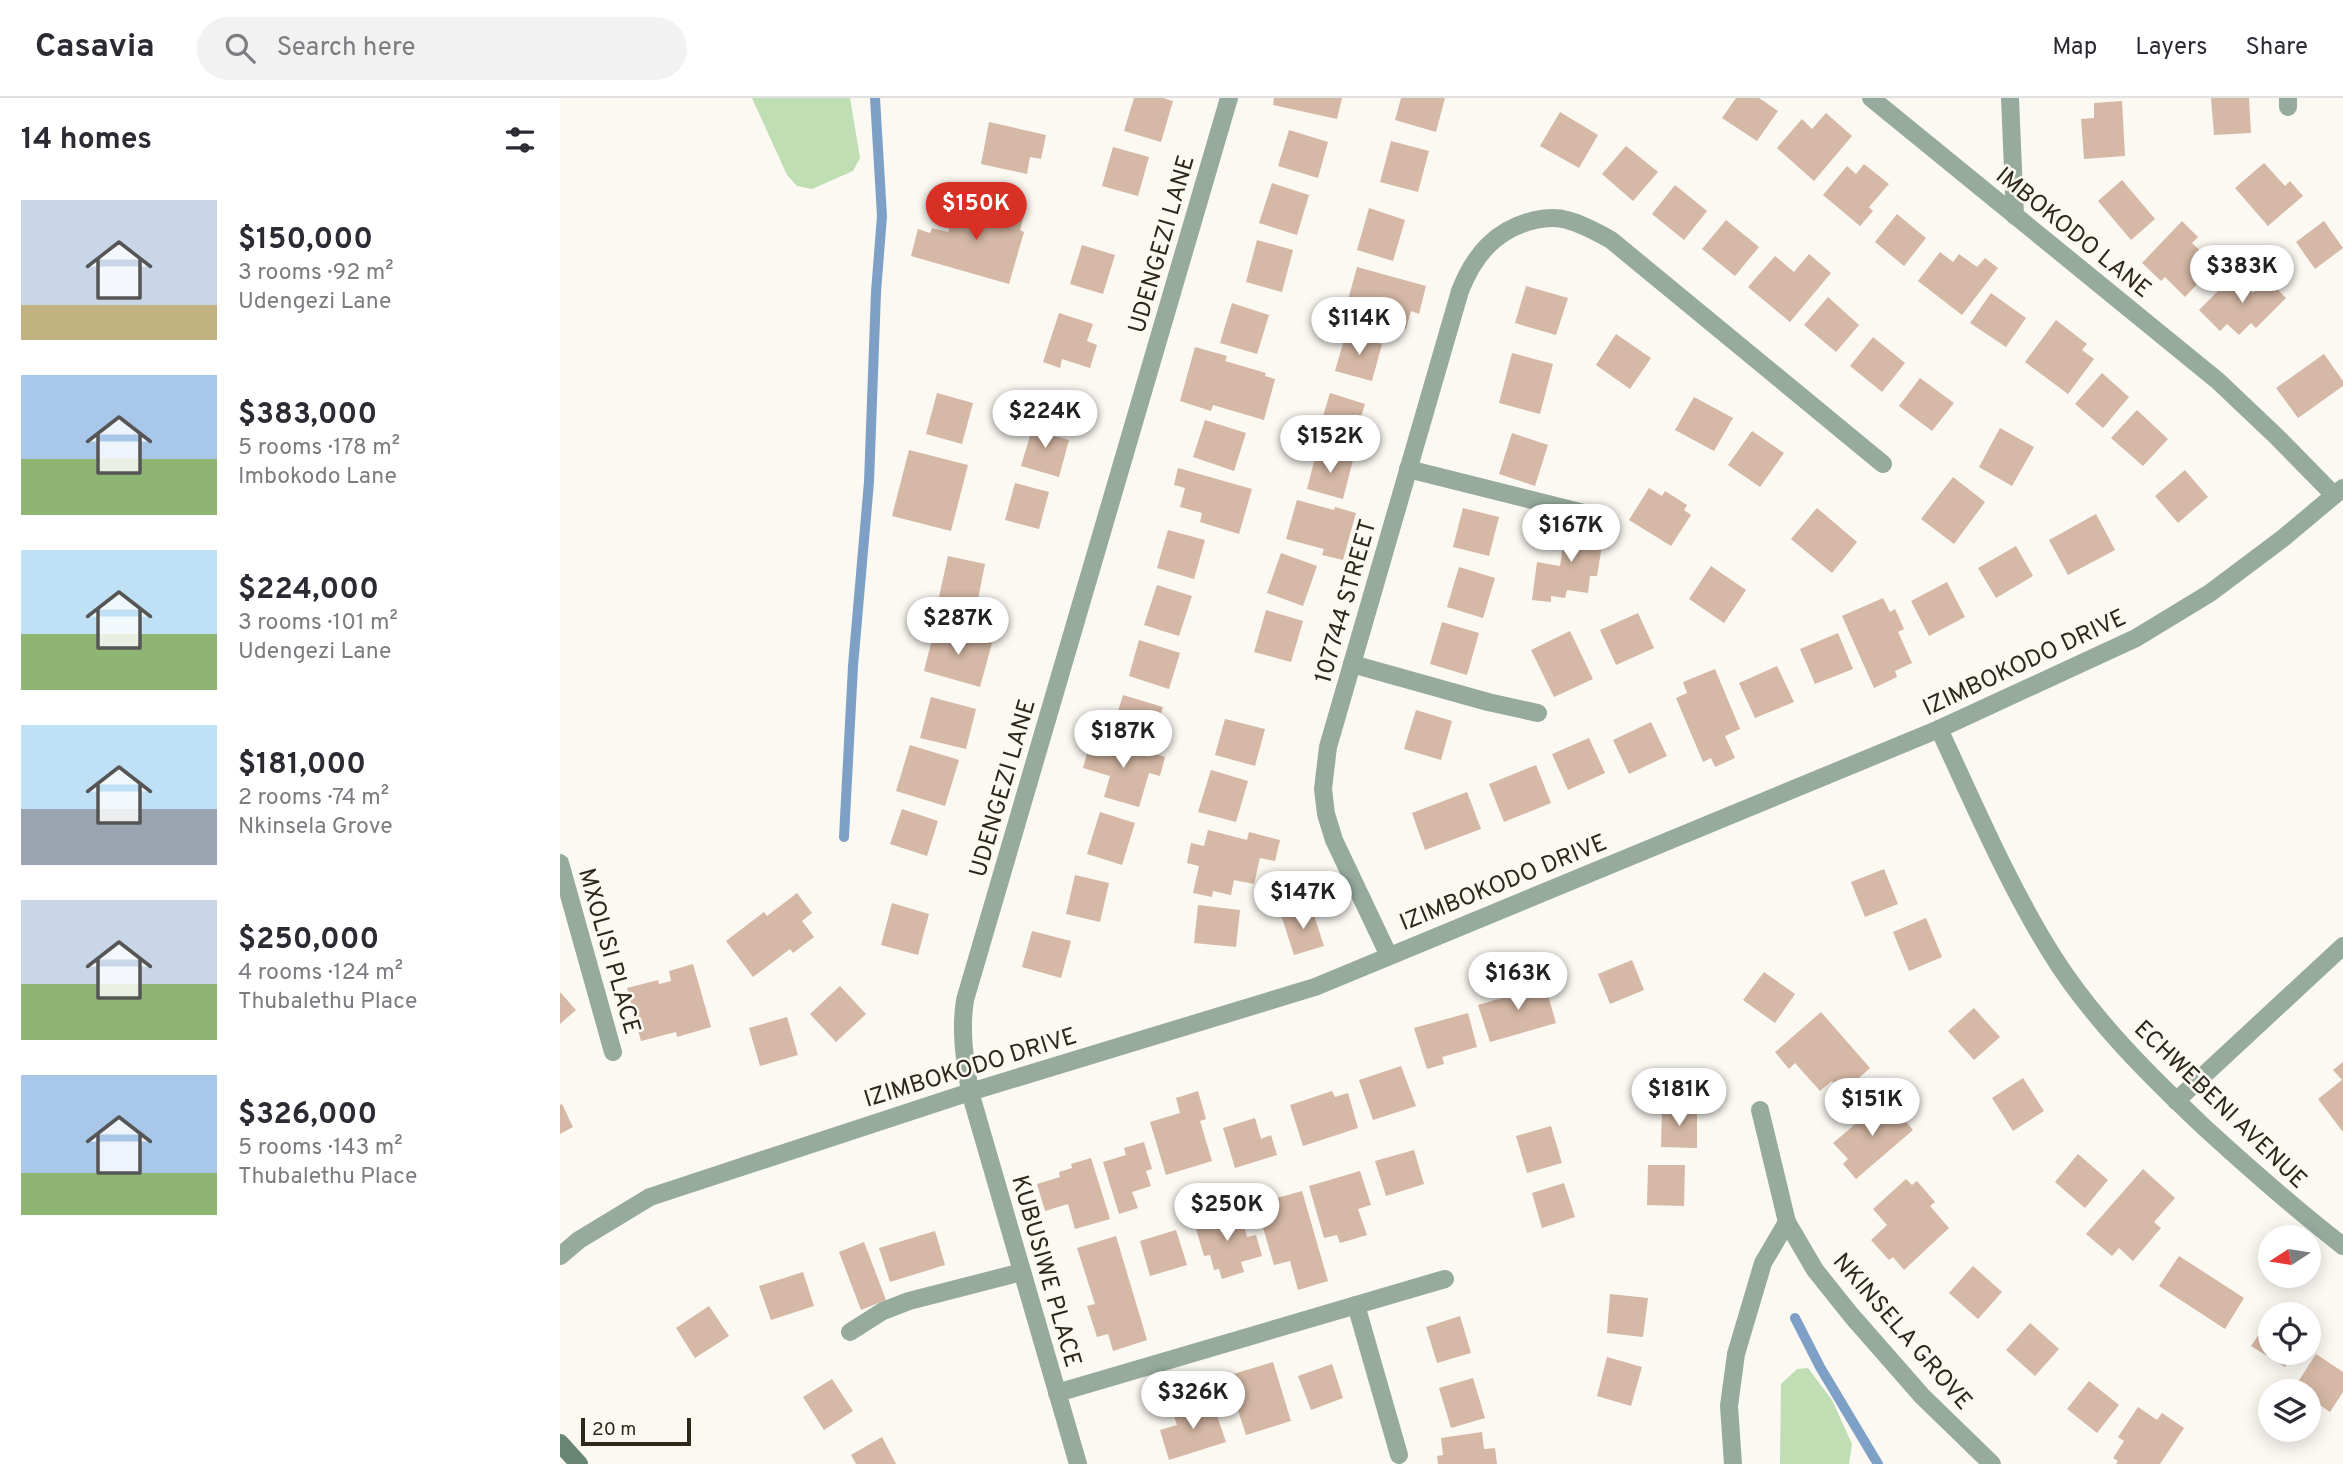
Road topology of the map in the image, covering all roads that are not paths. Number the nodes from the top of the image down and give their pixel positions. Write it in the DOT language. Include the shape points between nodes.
graph roads {
  1 [pos="1229,98"];
  2 [pos="1871,98"];
  3 [pos="2010,98"];
  4 [pos="2015,216"];
  5 [pos="1883,464"];
  6 [pos="1408,469"];
  7 [pos="2339,491"];
  8 [pos="1596,516"];
  9 [pos="1352,664"];
  10 [pos="1538,713"];
  11 [pos="1939,729"];
  12 [pos="560,863"];
  13 [pos="2343,946"];
  14 [pos="1389,956"];
  15 [pos="613,1052"];
  16 [pos="970,1092"];
  17 [pos="2176,1101"];
  18 [pos="1760,1110"];
  19 [pos="1787,1222"];
  20 [pos="2343,1246"];
  21 [pos="560,1256"];
  22 [pos="1022,1272"];
  23 [pos="1445,1279"];
  24 [pos="1356,1305"];
  25 [pos="850,1332"];
  26 [pos="1057,1392"];
  27 [pos="560,1443"];
  28 [pos="1399,1455"];
  29 [pos="579,1464"];
  30 [pos="1078,1464"];
  31 [pos="1733,1464"];
  32 [pos="1992,1464"];
  1 -- 16 [label="street, UDENGEZI LANE" via="965,1000 963,1049"];
  2 -- 4 [label="street, IMBOKODO LANE"];
  3 -- 4 [label="street"];
  4 -- 7 [label="street, IMBOKODO LANE" via="2218,380"];
  5 -- 6 [label="street, 107744 STREET" via="1611,240 1564,219 1544,218 1508,229 1480,252 1468,269"];
  6 -- 8 [label="street"];
  6 -- 9 [label="street, 107744 STREET"];
  7 -- 11 [label="street, IZIMBOKODO DRIVE" via="2210,593 2136,638"];
  9 -- 10 [label="street"];
  9 -- 14 [label="street, 107744 STREET" via="1324,767 1326,814"];
  11 -- 14 [label="street, IZIMBOKODO DRIVE"];
  11 -- 17 [label="street, ECHWEBENI AVENUE" via="2016,892 2052,955 2122,1047"];
  12 -- 15 [label="street, MXOLISI PLACE"];
  13 -- 17 [label="street"];
  14 -- 16 [label="street, IZIMBOKODO DRIVE" via="1315,987"];
  16 -- 21 [label="street, IZIMBOKODO DRIVE" via="650,1197"];
  16 -- 22 [label="street, KUBUSIWE PLACE"];
  17 -- 20 [label="street, ECHWEBENI AVENUE"];
  18 -- 19 [label="street, NKINSELA GROVE"];
  19 -- 31 [label="street" via="1763,1263 1736,1354 1729,1406"];
  19 -- 32 [label="street, NKINSELA GROVE" via="1815,1270 1851,1315 1922,1396"];
  22 -- 25 [label="street" via="909,1301"];
  22 -- 26 [label="street, KUBUSIWE PLACE"];
  23 -- 24 [label="street"];
  24 -- 26 [label="street"];
  24 -- 28 [label="street"];
  26 -- 30 [label="street, KUBUSIWE PLACE"];
  27 -- 29 [label="main road"];
}
